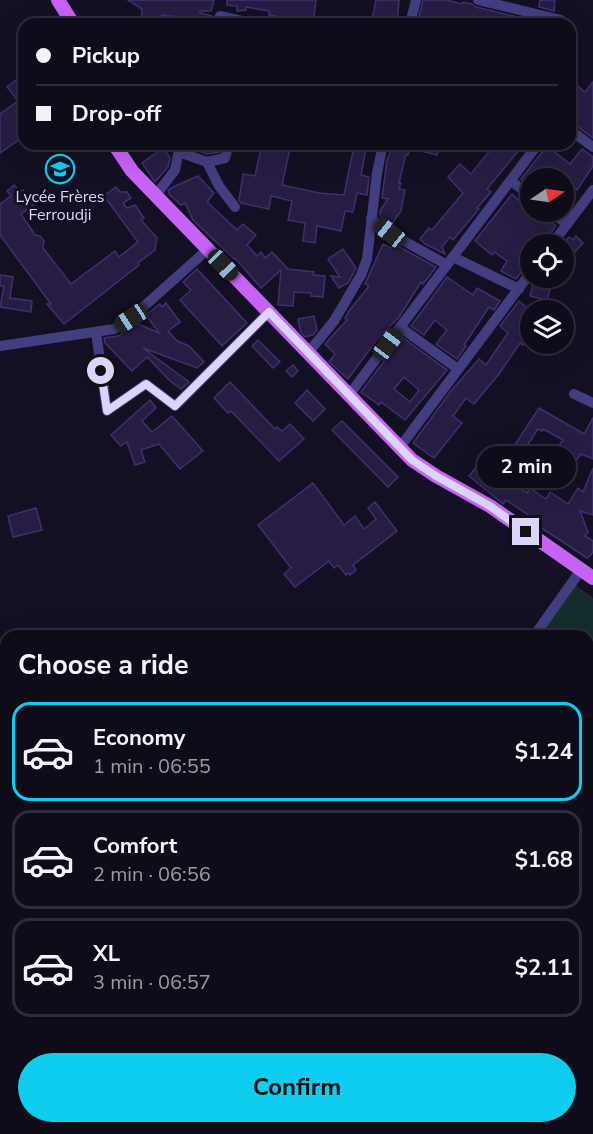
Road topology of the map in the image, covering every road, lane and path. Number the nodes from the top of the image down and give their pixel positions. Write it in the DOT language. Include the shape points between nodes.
graph roads {
  1 [pos="57,0"];
  2 [pos="416,0"];
  3 [pos="478,0"];
  4 [pos="70,18"];
  5 [pos="412,18"];
  6 [pos="553,18"];
  7 [pos="576,134"];
  8 [pos="593,147"];
  9 [pos="118,150"];
  10 [pos="180,150"];
  11 [pos="184,150"];
  12 [pos="227,150"];
  13 [pos="382,150"];
  14 [pos="534,150"];
  15 [pos="207,162"];
  16 [pos="511,181"];
  17 [pos="520,188"];
  18 [pos="593,190"];
  19 [pos="156,195"];
  20 [pos="235,207"];
  21 [pos="371,219"];
  22 [pos="564,222"];
  23 [pos="567,224"];
  24 [pos="560,234"];
  25 [pos="208,249"];
  26 [pos="450,261"];
  27 [pos="519,289"];
  28 [pos="269,312"];
  29 [pos="400,327"];
  30 [pos="96,332"];
  31 [pos="0,346"];
  32 [pos="308,353"];
  33 [pos="458,369"];
  34 [pos="574,394"];
  35 [pos="349,395"];
  36 [pos="593,403"];
  37 [pos="400,447"];
  38 [pos="588,571"];
  39 [pos="539,630"];
  1 -- 4 [label="main road"];
  2 -- 5 [label="street"];
  3 -- 6 [label="street"];
  7 -- 8 [label="street"];
  9 -- 19 [label="main road"];
  10 -- 19 [label="street" via="175,170"];
  11 -- 15 [label="street"];
  12 -- 15 [label="street" via="225,158"];
  13 -- 21 [label="street"];
  14 -- 16 [label="street"];
  15 -- 20 [label="street"];
  16 -- 17 [label="street"];
  16 -- 26 [label="street"];
  18 -- 23 [label="street"];
  19 -- 25 [label="main road"];
  21 -- 26 [label="street" via="390,233"];
  21 -- 32 [label="street" via="367,259 361,275 334,321"];
  22 -- 23 [label="street"];
  23 -- 24 [label="street"];
  25 -- 28 [label="main road"];
  25 -- 30 [label="street" via="131,318 114,329"];
  26 -- 27 [label="street"];
  26 -- 29 [label="street"];
  27 -- 33 [label="street"];
  28 -- 30 [label="street" via="175,406 146,384 107,411"];
  28 -- 32 [label="main road"];
  29 -- 33 [label="street"];
  29 -- 35 [label="street"];
  30 -- 31 [label="street"];
  32 -- 35 [label="main road"];
  33 -- 37 [label="street"];
  34 -- 36 [label="street"];
  35 -- 37 [label="main road"];
  37 -- 38 [label="main road" via="436,476"];
  38 -- 39 [label="street"];
}
